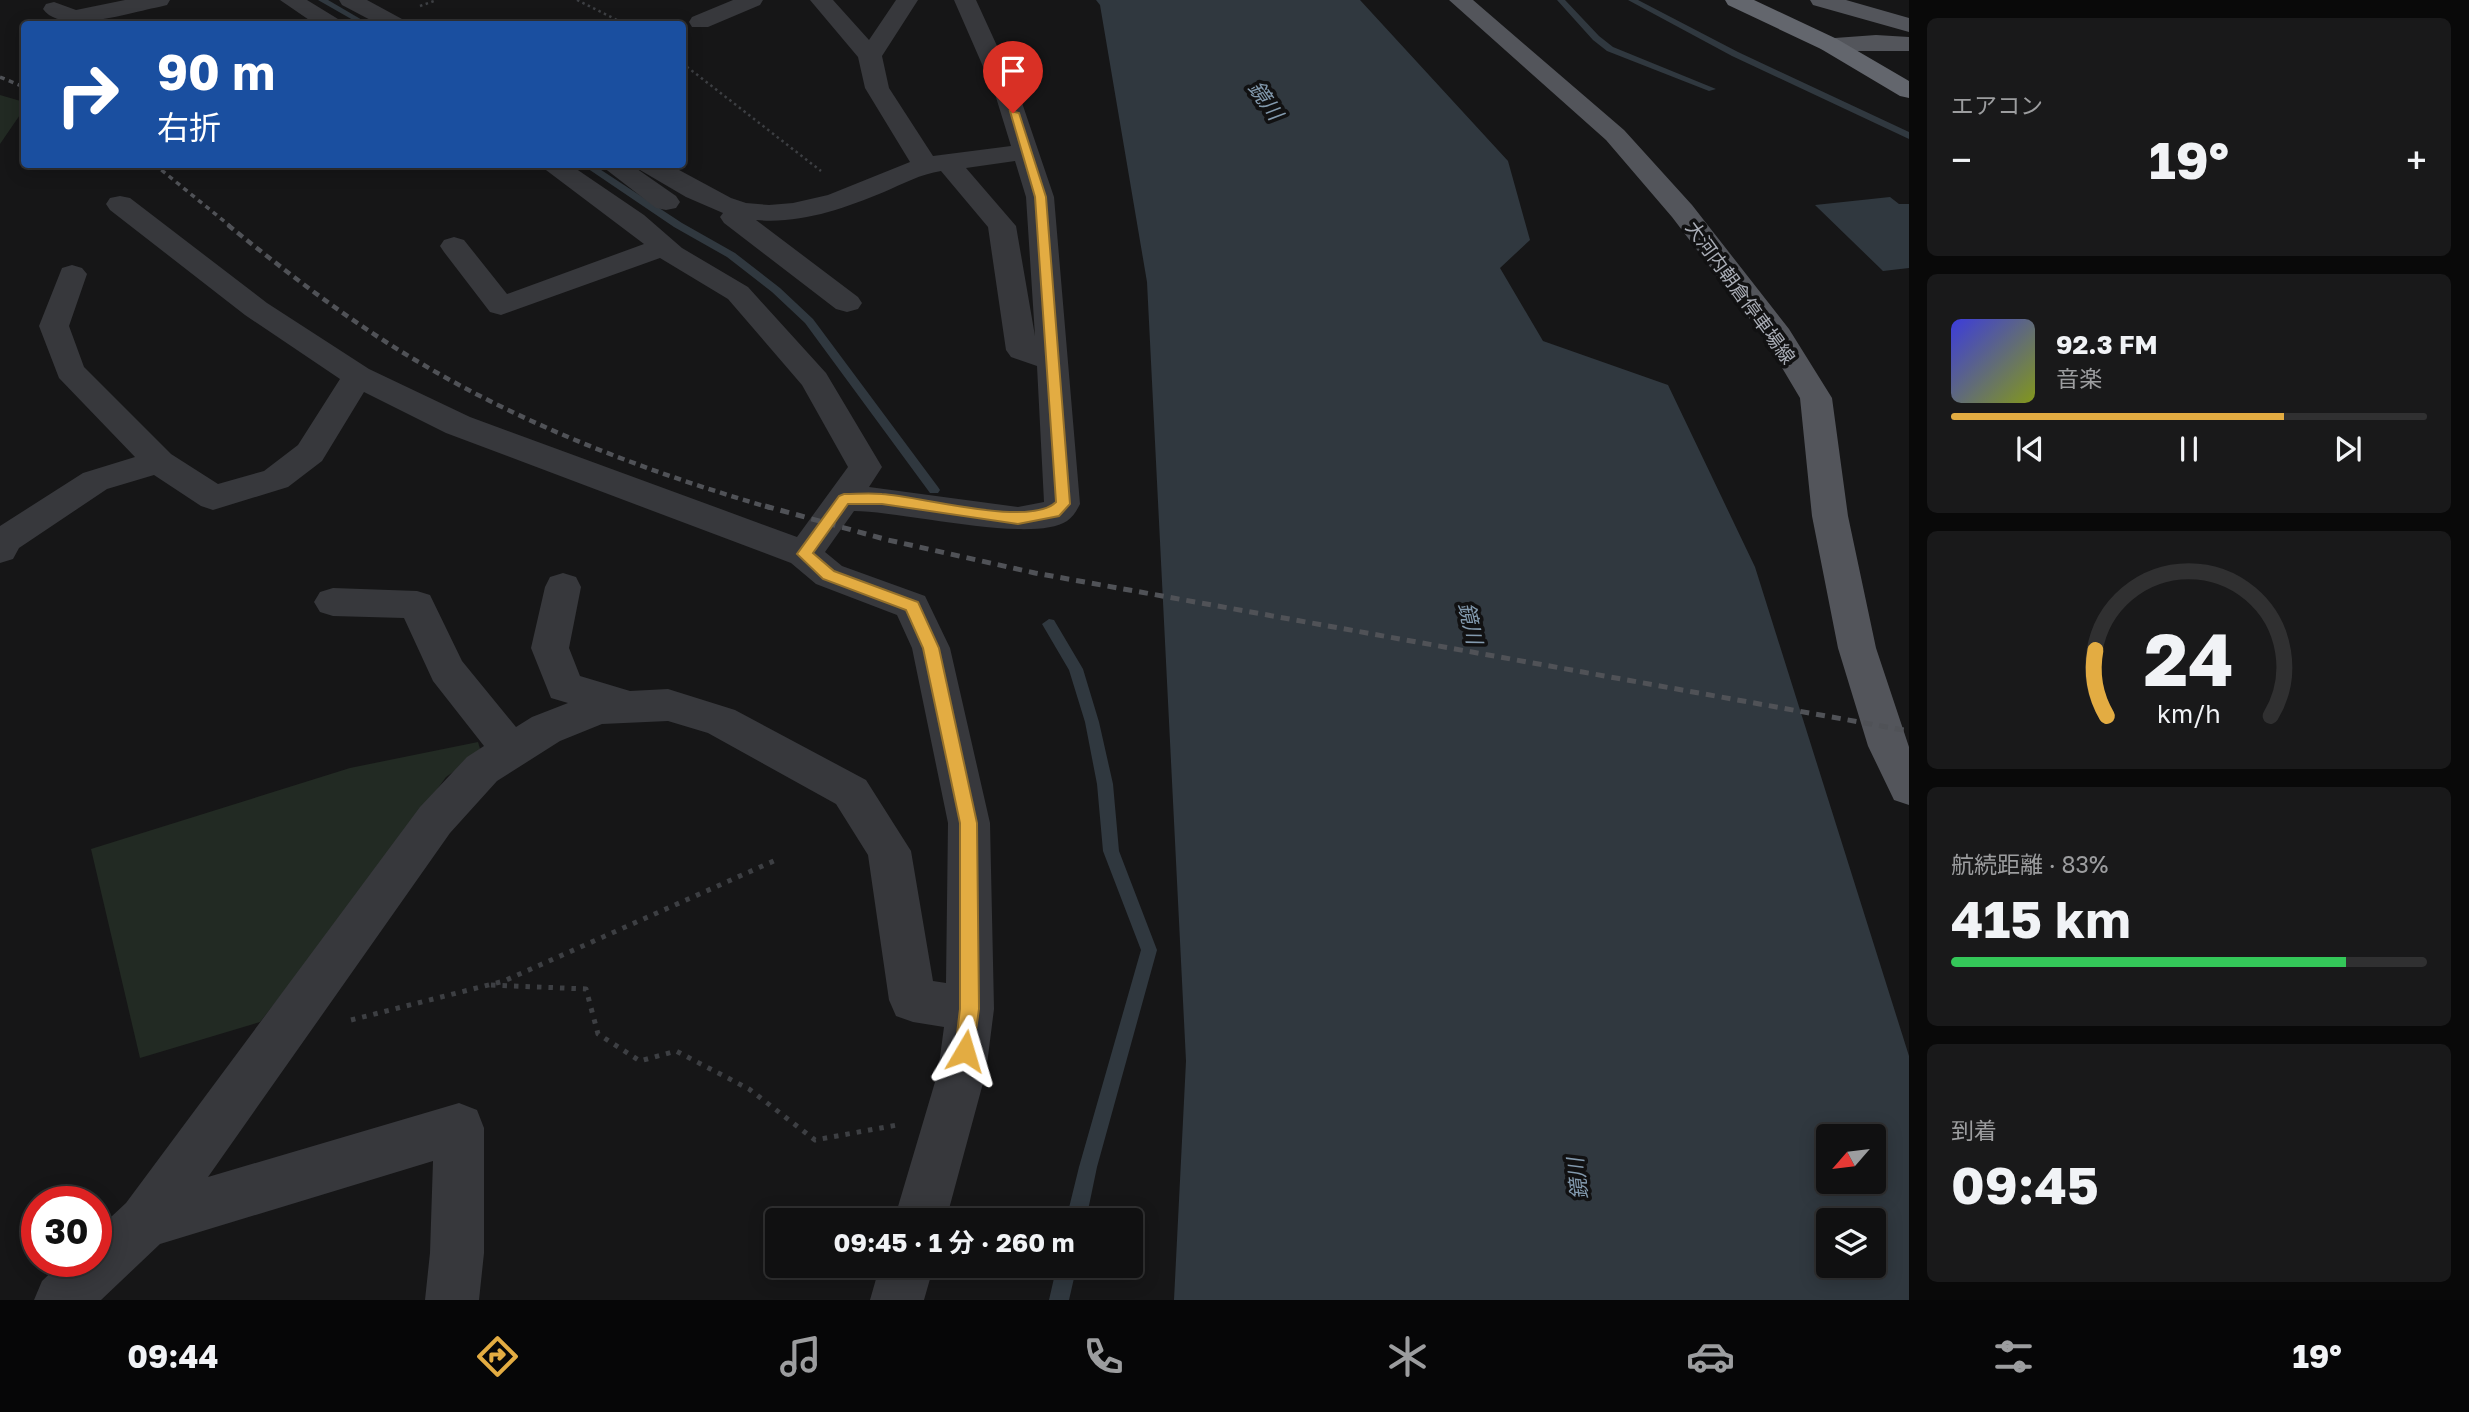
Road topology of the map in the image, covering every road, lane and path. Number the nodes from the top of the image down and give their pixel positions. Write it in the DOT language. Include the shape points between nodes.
graph roads {
  1 [pos="159,0"];
  2 [pos="291,0"];
  3 [pos="350,0"];
  4 [pos="577,0"];
  5 [pos="751,0"];
  6 [pos="821,0"];
  7 [pos="906,0"];
  8 [pos="965,0"];
  9 [pos="1460,0"];
  10 [pos="1736,0"];
  11 [pos="1812,3"];
  12 [pos="1851,4"];
  13 [pos="54,9"];
  14 [pos="325,21"];
  15 [pos="388,21"];
  16 [pos="619,21"];
  17 [pos="700,22"];
  18 [pos="1909,25"];
  19 [pos="1876,42"];
  20 [pos="1829,44"];
  21 [pos="1909,44"];
  22 [pos="870,56"];
  23 [pos="1909,61"];
  24 [pos="686,66"];
  25 [pos="1909,91"];
  26 [pos="1026,152"];
  27 [pos="936,164"];
  28 [pos="557,168"];
  29 [pos="618,168"];
  30 [pos="655,168"];
  31 [pos="852,195"];
  32 [pos="120,204"];
  33 [pos="673,207"];
  34 [pos="739,214"];
  35 [pos="636,220"];
  36 [pos="454,246"];
  37 [pos="664,247"];
  38 [pos="72,274"];
  39 [pos="847,303"];
  40 [pos="1055,361"];
  41 [pos="358,376"];
  42 [pos="159,462"];
  43 [pos="844,499"];
  44 [pos="2,541"];
  45 [pos="804,554"];
  46 [pos="563,587"];
  47 [pos="333,602"];
  48 [pos="631,706"];
  49 [pos="511,750"];
  50 [pos="1909,788"];
  51 [pos="776,860"];
  52 [pos="491,985"];
  53 [pos="970,1009"];
  54 [pos="278,1038"];
  55 [pos="950,1115"];
  56 [pos="923,1208"];
  57 [pos="145,1222"];
  58 [pos="903,1278"];
  59 [pos="61,1300"];
  60 [pos="452,1300"];
  61 [pos="897,1300"];
  1 -- 13 [label="street" via="74,17"];
  2 -- 14 [label="street"];
  3 -- 15 [label="street"];
  4 -- 16 [label="path"];
  5 -- 17 [label="street"];
  6 -- 22 [label="street"];
  7 -- 22 [label="street"];
  8 -- 26 [label="street" via="1007,94"];
  9 -- 50 [label="main road, 大河内朝倉停車場線" via="1615,135 1682,211 1778,336 1815,398 1830,516 1857,648 1888,746"];
  10 -- 20 [label="highway"];
  11 -- 12 [label="main road"];
  11 -- 19 [label="highway"];
  12 -- 18 [label="main road"];
  19 -- 20 [label="main road"];
  19 -- 21 [label="main road"];
  19 -- 23 [label="highway"];
  20 -- 25 [label="highway"];
  22 -- 27 [label="street" via="877,88"];
  24 -- 31 [label="path"];
  26 -- 27 [label="street"];
  26 -- 40 [label="street" via="1040,197"];
  27 -- 31 [label="street"];
  27 -- 40 [label="street" via="1002,226 1022,350"];
  28 -- 35 [label="street"];
  29 -- 33 [label="street"];
  30 -- 34 [label="street"];
  31 -- 34 [label="street" via="793,212"];
  32 -- 41 [label="street" via="256,309"];
  33 -- 34 [label="street"];
  33 -- 35 [label="street"];
  34 -- 39 [label="street"];
  35 -- 37 [label="street"];
  36 -- 37 [label="street" via="501,306"];
  37 -- 43 [label="street" via="738,293 815,380 865,467"];
  38 -- 42 [label="street" via="54,326 70,371"];
  40 -- 43 [label="street" via="1063,504 1054,513 1018,519 882,499"];
  41 -- 42 [label="street" via="310,453 276,479 213,498"];
  41 -- 45 [label="street" via="458,425"];
  42 -- 44 [label="street" via="95,481"];
  43 -- 45 [label="street"];
  45 -- 53 [label="street" via="829,575 912,606 931,648 969,823"];
  46 -- 48 [label="street" via="550,648 565,687"];
  47 -- 49 [label="street" via="417,605 447,670"];
  48 -- 49 [label="street" via="599,708 546,729"];
  48 -- 53 [label="street" via="668,705 721,721 851,792 889,851 913,1000"];
  49 -- 54 [label="street" via="482,768 435,820"];
  51 -- 52 [label="path"];
  52 -- 54 [label="path"];
  52 -- 55 [label="path" via="586,989 598,1034 629,1055 640,1061 676,1051 750,1088 815,1140"];
  53 -- 55 [label="street" via="962,1072"];
  54 -- 57 [label="street"];
  55 -- 56 [label="street"];
  57 -- 59 [label="street"];
  57 -- 60 [label="street" via="459,1128"];
  58 -- 61 [label="street"];
}
